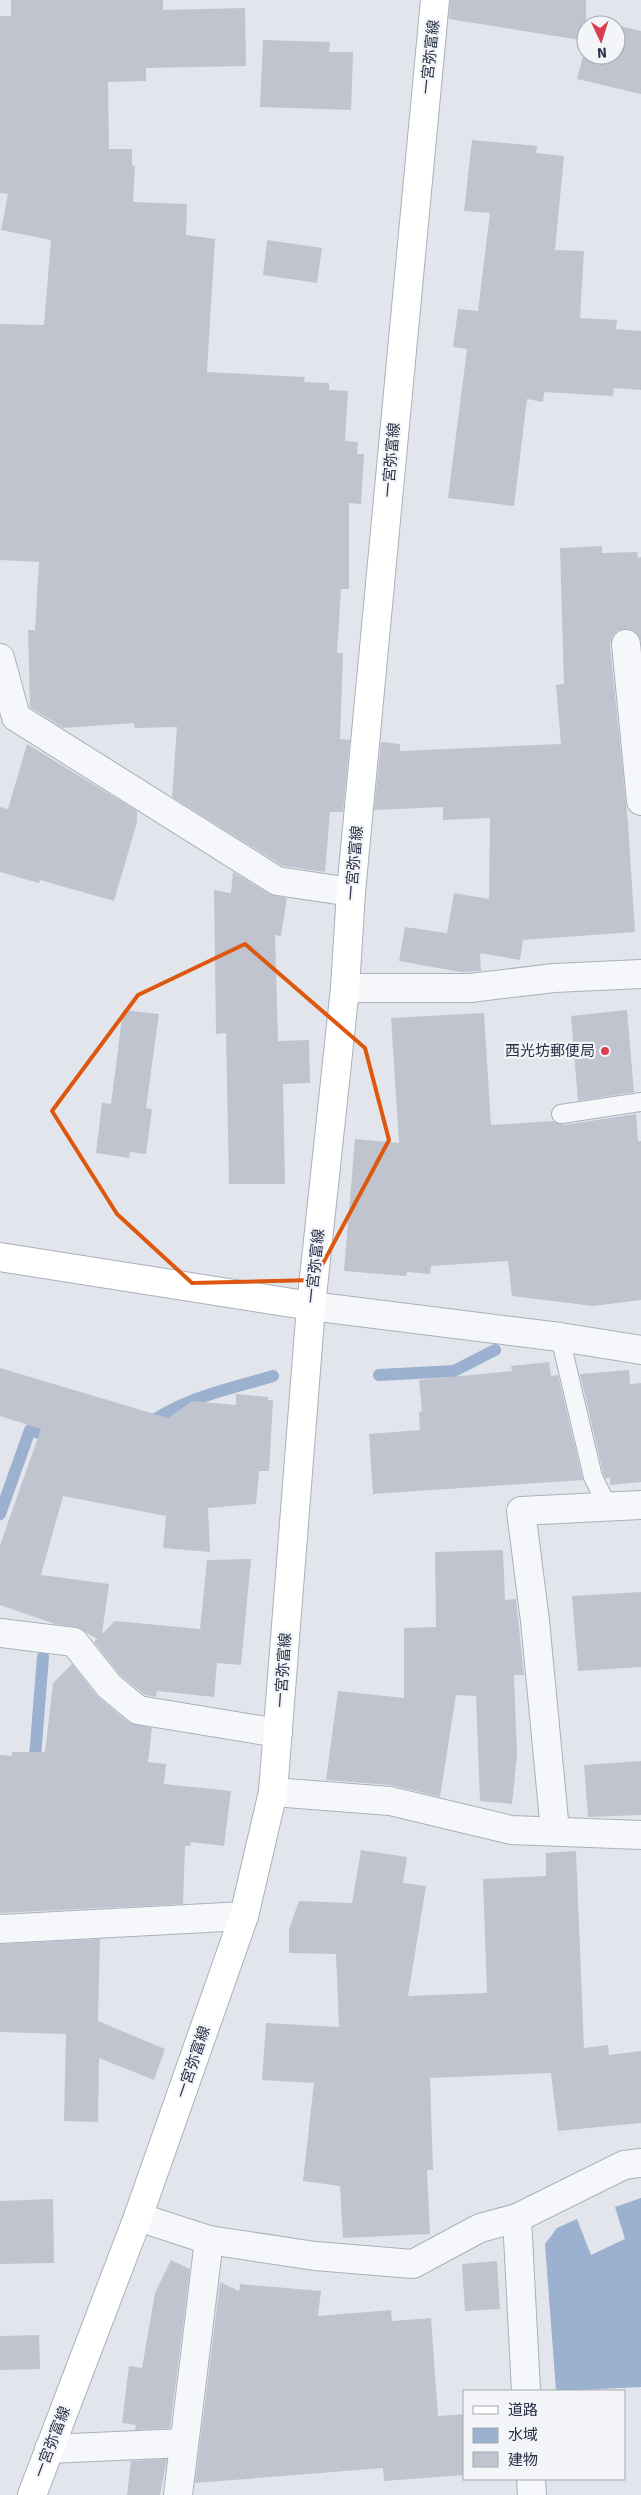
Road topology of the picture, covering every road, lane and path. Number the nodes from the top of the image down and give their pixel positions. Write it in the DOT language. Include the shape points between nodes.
graph roads {
  1 [pos="435,0"];
  2 [pos="626,644"];
  3 [pos="0,658"];
  4 [pos="636,694"];
  5 [pos="641,801"];
  6 [pos="351,892"];
  7 [pos="641,974"];
  8 [pos="345,988"];
  9 [pos="641,1102"];
  10 [pos="561,1114"];
  11 [pos="0,1257"];
  12 [pos="311,1306"];
  13 [pos="560,1337"];
  14 [pos="641,1350"];
  15 [pos="641,1505"];
  16 [pos="608,1507"];
  17 [pos="0,1633"];
  18 [pos="278,1733"];
  19 [pos="273,1792"];
  20 [pos="555,1832"];
  21 [pos="641,1834"];
  22 [pos="244,1916"];
  23 [pos="0,1930"];
  24 [pos="641,2163"];
  25 [pos="138,2217"];
  26 [pos="517,2218"];
  27 [pos="209,2240"];
  28 [pos="526,2390"];
  29 [pos="184,2443"];
  30 [pos="49,2449"];
  31 [pos="531,2480"];
  32 [pos="32,2495"];
  33 [pos="178,2495"];
  34 [pos="532,2495"];
  1 -- 6 [label="main road, 一宮弥富線"];
  2 -- 4 [label="street"];
  3 -- 6 [label="street" via="16,717 277,881"];
  4 -- 5 [label="street"];
  6 -- 8 [label="main road, 一宮弥富線"];
  7 -- 8 [label="street" via="554,978 470,988"];
  8 -- 12 [label="main road, 一宮弥富線"];
  9 -- 10 [label="lane"];
  11 -- 12 [label="main road"];
  12 -- 13 [label="street"];
  12 -- 18 [label="main road, 一宮弥富線"];
  13 -- 14 [label="street"];
  13 -- 16 [label="lane" via="593,1477"];
  15 -- 16 [label="street"];
  16 -- 20 [label="street" via="520,1511 535,1621"];
  17 -- 18 [label="street" via="74,1642 109,1686 138,1710"];
  18 -- 19 [label="main road, 一宮弥富線"];
  19 -- 20 [label="street" via="390,1801 511,1830"];
  19 -- 22 [label="main road, 一宮弥富線"];
  20 -- 21 [label="street"];
  22 -- 23 [label="street"];
  22 -- 25 [label="main road, 一宮弥富線"];
  24 -- 26 [label="street" via="624,2165"];
  25 -- 27 [label="street"];
  25 -- 30 [label="main road, 一宮弥富線"];
  26 -- 27 [label="street" via="480,2228 413,2264 314,2256"];
  26 -- 28 [label="street"];
  27 -- 29 [label="street"];
  29 -- 30 [label="street"];
  29 -- 33 [label="street"];
  30 -- 32 [label="main road, 一宮弥富線"];
  31 -- 34 [label="street"];
}
